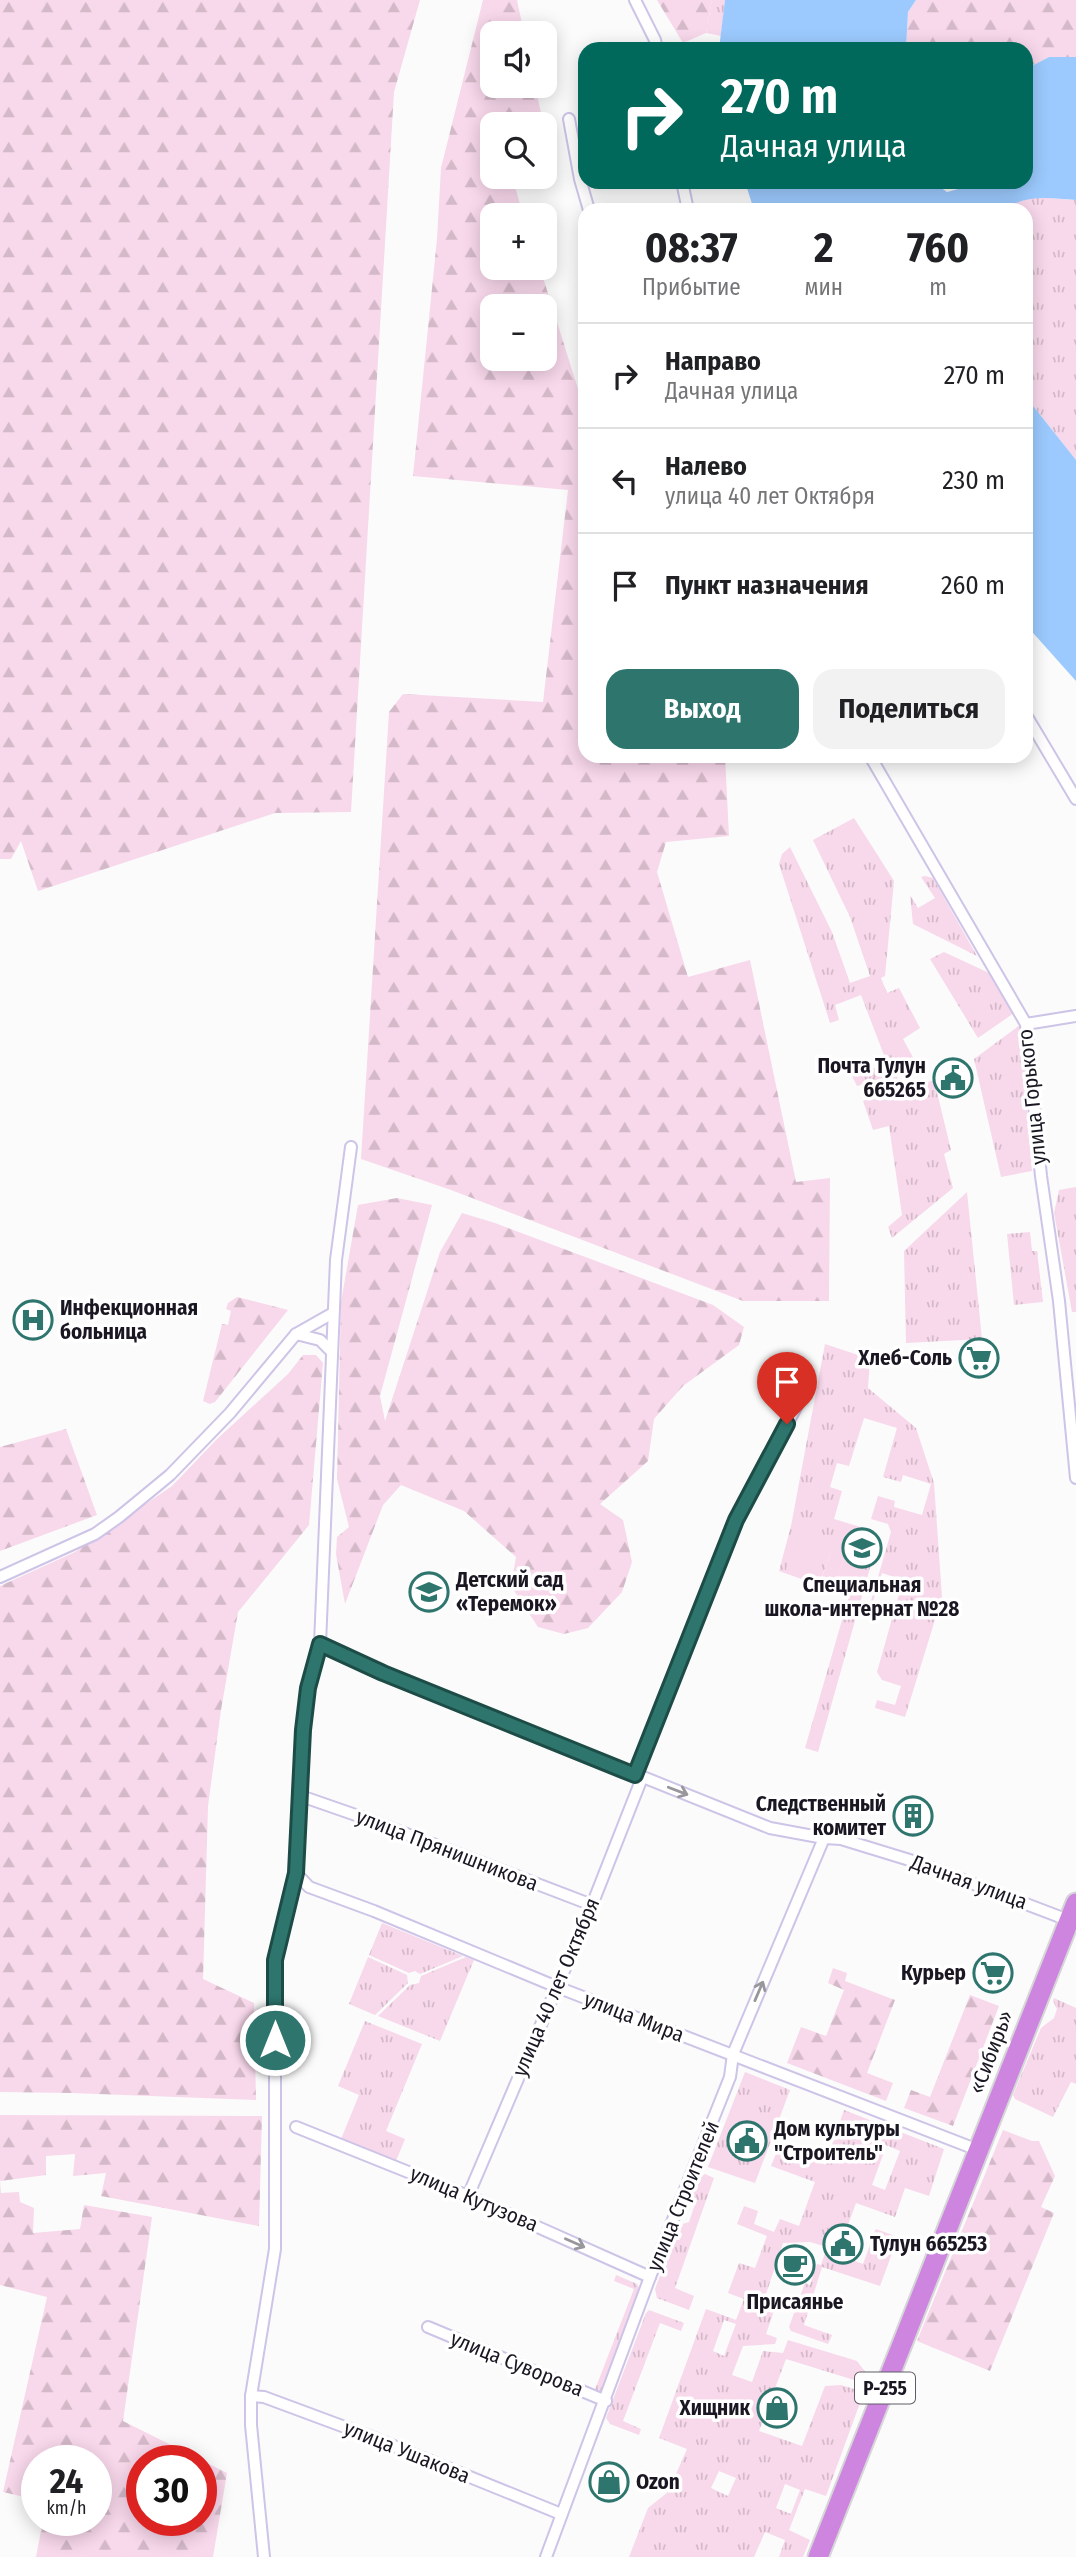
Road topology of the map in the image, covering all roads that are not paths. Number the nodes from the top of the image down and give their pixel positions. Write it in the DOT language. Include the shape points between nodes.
graph roads {
  1 [pos="635,0"];
  2 [pos="655,42"];
  3 [pos="569,119"];
  4 [pos="578,168"];
  5 [pos="1033,727"];
  6 [pos="874,763"];
  7 [pos="1076,799"];
  8 [pos="1076,1016"];
  9 [pos="1026,1024"];
  10 [pos="351,1147"];
  11 [pos="333,1313"];
  12 [pos="296,1334"];
  13 [pos="332,1352"];
  14 [pos="800,1400"];
  15 [pos="1076,1478"];
  16 [pos="0,1577"];
  17 [pos="320,1644"];
  18 [pos="638,1776"];
  19 [pos="301,1796"];
  20 [pos="824,1838"];
  21 [pos="296,1873"];
  22 [pos="592,1905"];
  23 [pos="1072,1911"];
  24 [pos="557,1987"];
  25 [pos="733,2054"];
  26 [pos="296,2127"];
  27 [pos="978,2150"];
  28 [pos="468,2196"];
  29 [pos="650,2277"];
  30 [pos="428,2328"];
  31 [pos="251,2396"];
  32 [pos="606,2401"];
  33 [pos="561,2514"];
  34 [pos="264,2557"];
  35 [pos="545,2557"];
  36 [pos="818,2557"];
  1 -- 2 [label="street"];
  3 -- 4 [label="street"];
  5 -- 7 [label="street"];
  6 -- 9 [label="street, улица Горького"];
  8 -- 9 [label="street"];
  9 -- 15 [label="street, улица Горького"];
  10 -- 11 [label="street"];
  11 -- 12 [label="street"];
  11 -- 13 [label="street"];
  12 -- 13 [label="street" via="320,1340"];
  12 -- 16 [label="street" via="230,1413 170,1475 119,1517 94,1534"];
  13 -- 17 [label="street"];
  14 -- 18 [label="street, улица 40 лет Октября" via="736,1520"];
  17 -- 18 [label="street, Дачная улица"];
  17 -- 19 [label="street" via="308,1688"];
  18 -- 20 [label="street, Дачная улица, one-way" via="770,1828"];
  18 -- 22 [label="street, улица 40 лет Октября"];
  19 -- 21 [label="street"];
  19 -- 22 [label="street, улица Прянишникова"];
  20 -- 23 [label="street, Дачная улица" via="879,1850 993,1891"];
  25 -- 20 [label="street, улица Строителей, one-way"];
  21 -- 24 [label="street, улица Мира" via="309,1888"];
  21 -- 31 [label="street" via="275,1960 275,2249"];
  22 -- 24 [label="street, улица 40 лет Октября"];
  23 -- 27 [label="highway, «Сибирь» / Р-255"];
  24 -- 25 [label="street, улица Мира"];
  24 -- 28 [label="street, улица 40 лет Октября"];
  25 -- 27 [label="street, улица Мира"];
  25 -- 29 [label="street, улица Строителей" via="730,2077"];
  26 -- 28 [label="street, улица Кутузова"];
  27 -- 36 [label="highway, «Сибирь» / Р-255"];
  28 -- 29 [label="street, улица Кутузова, one-way"];
  29 -- 32 [label="street, улица Строителей"];
  30 -- 32 [label="street, улица Суворова"];
  31 -- 33 [label="street, улица Ушакова" via="369,2436"];
  31 -- 34 [label="street"];
  32 -- 33 [label="street, улица Строителей"];
  33 -- 35 [label="street, улица Строителей"];
}
